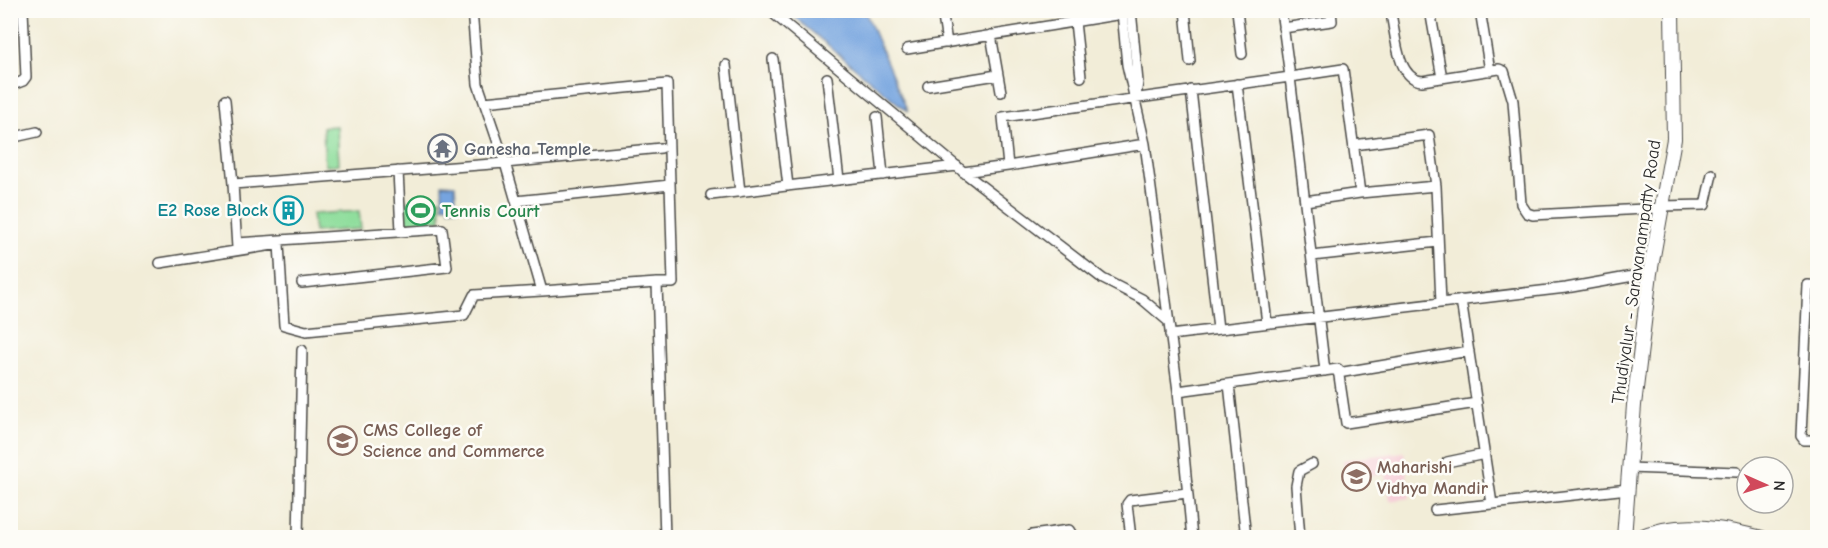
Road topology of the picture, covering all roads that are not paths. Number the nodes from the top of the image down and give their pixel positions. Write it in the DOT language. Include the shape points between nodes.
graph roads {
  1 [pos="23,10"];
  2 [pos="472,10"];
  3 [pos="769,10"];
  4 [pos="942,10"];
  5 [pos="1185,10"];
  6 [pos="1237,10"];
  7 [pos="1281,10"];
  8 [pos="1331,10"];
  9 [pos="1430,10"];
  10 [pos="1480,10"];
  11 [pos="1672,10"];
  12 [pos="1128,11"];
  13 [pos="1392,19"];
  14 [pos="1075,22"];
  15 [pos="1283,28"];
  16 [pos="991,35"];
  17 [pos="947,43"];
  18 [pos="907,49"];
  19 [pos="1242,54"];
  20 [pos="773,59"];
  21 [pos="1190,62"];
  22 [pos="726,65"];
  23 [pos="1490,71"];
  24 [pos="998,75"];
  25 [pos="1081,77"];
  26 [pos="1290,77"];
  27 [pos="827,78"];
  28 [pos="1442,78"];
  29 [pos="1237,84"];
  30 [pos="10,86"];
  31 [pos="928,86"];
  32 [pos="1191,90"];
  33 [pos="1001,92"];
  34 [pos="1135,99"];
  35 [pos="225,100"];
  36 [pos="484,102"];
  37 [pos="877,117"];
  38 [pos="37,132"];
  39 [pos="10,138"];
  40 [pos="1145,144"];
  41 [pos="1354,145"];
  42 [pos="661,148"];
  43 [pos="505,163"];
  44 [pos="1008,166"];
  45 [pos="960,169"];
  46 [pos="398,171"];
  47 [pos="1712,174"];
  48 [pos="883,175"];
  49 [pos="839,180"];
  50 [pos="232,184"];
  51 [pos="670,185"];
  52 [pos="788,186"];
  53 [pos="1436,186"];
  54 [pos="740,192"];
  55 [pos="1360,193"];
  56 [pos="711,195"];
  57 [pos="516,201"];
  58 [pos="1305,201"];
  59 [pos="1662,207"];
  60 [pos="401,231"];
  61 [pos="1438,242"];
  62 [pos="237,247"];
  63 [pos="1312,256"];
  64 [pos="160,263"];
  65 [pos="1650,273"];
  66 [pos="302,283"];
  67 [pos="657,283"];
  68 [pos="1818,286"];
  69 [pos="542,291"];
  70 [pos="1461,300"];
  71 [pos="1441,303"];
  72 [pos="1320,317"];
  73 [pos="1168,321"];
  74 [pos="1807,321"];
  75 [pos="1818,322"];
  76 [pos="1267,323"];
  77 [pos="1218,329"];
  78 [pos="1170,335"];
  79 [pos="302,350"];
  80 [pos="1469,351"];
  81 [pos="1805,357"];
  82 [pos="1818,358"];
  83 [pos="1325,371"];
  84 [pos="1338,373"];
  85 [pos="1229,384"];
  86 [pos="1178,391"];
  87 [pos="1477,403"];
  88 [pos="1818,440"];
  89 [pos="1485,454"];
  90 [pos="1447,462"];
  91 [pos="1312,464"];
  92 [pos="1629,468"];
  93 [pos="1735,472"];
  94 [pos="1628,489"];
  95 [pos="1187,493"];
  96 [pos="1492,504"];
  97 [pos="1435,510"];
  98 [pos="1032,535"];
  99 [pos="298,537"];
  100 [pos="665,537"];
  101 [pos="1074,537"];
  102 [pos="1131,537"];
  103 [pos="1192,537"];
  104 [pos="1246,537"];
  105 [pos="1300,537"];
  106 [pos="1624,537"];
  107 [pos="1638,537"];
  108 [pos="1762,537"];
  1 -- 30 [label="street" via="26,76"];
  2 -- 36 [label="street" via="478,84"];
  3 -- 45 [label="street"];
  4 -- 17 [label="street"];
  5 -- 21 [label="street"];
  6 -- 19 [label="street"];
  7 -- 15 [label="street"];
  8 -- 15 [label="street" via="1332,21"];
  9 -- 28 [label="street"];
  10 -- 23 [label="street"];
  11 -- 59 [label="main road, Thudiyalur - Saravanampatty Road" via="1674,139"];
  12 -- 14 [label="street"];
  12 -- 34 [label="street" via="1138,82"];
  13 -- 28 [label="street" via="1409,78"];
  14 -- 16 [label="street"];
  14 -- 25 [label="street"];
  15 -- 26 [label="street"];
  16 -- 17 [label="street"];
  16 -- 24 [label="street"];
  17 -- 18 [label="street"];
  20 -- 52 [label="street"];
  22 -- 54 [label="street"];
  23 -- 28 [label="street"];
  23 -- 59 [label="street" via="1504,71 1513,101 1521,204 1527,213"];
  24 -- 31 [label="street"];
  24 -- 33 [label="street"];
  26 -- 29 [label="street"];
  26 -- 41 [label="street" via="1343,69"];
  26 -- 58 [label="street"];
  27 -- 49 [label="street"];
  29 -- 32 [label="street"];
  29 -- 76 [label="street"];
  32 -- 34 [label="street"];
  32 -- 77 [label="street"];
  34 -- 40 [label="street"];
  34 -- 44 [label="street" via="1004,117"];
  35 -- 50 [label="street"];
  36 -- 43 [label="street"];
  36 -- 51 [label="street" via="667,84"];
  37 -- 48 [label="street"];
  38 -- 39 [label="street"];
  40 -- 44 [label="street"];
  40 -- 73 [label="street"];
  41 -- 53 [label="street" via="1430,135"];
  41 -- 55 [label="street"];
  42 -- 43 [label="street"];
  43 -- 46 [label="street"];
  43 -- 57 [label="street"];
  44 -- 45 [label="street"];
  45 -- 48 [label="street"];
  45 -- 73 [label="street" via="1103,279 1142,299"];
  46 -- 50 [label="street"];
  46 -- 60 [label="street"];
  47 -- 59 [label="street" via="1705,205"];
  48 -- 49 [label="street"];
  49 -- 52 [label="street"];
  50 -- 62 [label="street"];
  51 -- 57 [label="street"];
  51 -- 67 [label="street" via="673,283"];
  52 -- 54 [label="street"];
  53 -- 55 [label="street"];
  53 -- 61 [label="street"];
  54 -- 56 [label="street"];
  55 -- 58 [label="street"];
  57 -- 69 [label="street"];
  58 -- 63 [label="street"];
  59 -- 65 [label="main road, Thudiyalur - Saravanampatty Road"];
  60 -- 62 [label="street"];
  60 -- 66 [label="street" via="442,229 447,267"];
  61 -- 63 [label="street"];
  61 -- 71 [label="street"];
  62 -- 64 [label="street"];
  62 -- 69 [label="street" via="279,244 284,325 306,331 464,315 474,295"];
  63 -- 72 [label="street"];
  65 -- 70 [label="street"];
  65 -- 92 [label="main road, Thudiyalur - Saravanampatty Road"];
  67 -- 69 [label="street"];
  67 -- 100 [label="street"];
  68 -- 74 [label="street" via="1808,285"];
  70 -- 71 [label="street"];
  70 -- 80 [label="street"];
  71 -- 72 [label="street"];
  72 -- 76 [label="street"];
  72 -- 83 [label="street"];
  73 -- 78 [label="street"];
  74 -- 75 [label="street"];
  74 -- 81 [label="street"];
  76 -- 77 [label="street"];
  77 -- 78 [label="street"];
  78 -- 86 [label="street"];
  79 -- 99 [label="street"];
  80 -- 84 [label="street"];
  80 -- 87 [label="street"];
  81 -- 82 [label="street"];
  81 -- 88 [label="street" via="1801,436 1804,440"];
  83 -- 84 [label="street" via="1338,369"];
  83 -- 85 [label="street"];
  84 -- 87 [label="street" via="1346,423"];
  85 -- 86 [label="street"];
  85 -- 104 [label="street"];
  86 -- 95 [label="street"];
  87 -- 89 [label="street"];
  89 -- 90 [label="street"];
  89 -- 96 [label="street"];
  91 -- 105 [label="street" via="1299,471 1296,486"];
  92 -- 93 [label="street"];
  92 -- 94 [label="main road, Thudiyalur - Saravanampatty Road"];
  94 -- 96 [label="street"];
  94 -- 106 [label="main road, Thudiyalur - Saravanampatty Road"];
  95 -- 102 [label="street" via="1130,500 1127,504"];
  95 -- 103 [label="street"];
  96 -- 97 [label="street"];
  98 -- 101 [label="street" via="1069,530"];
  107 -- 108 [label="main road" via="1683,527 1726,529"];
}
